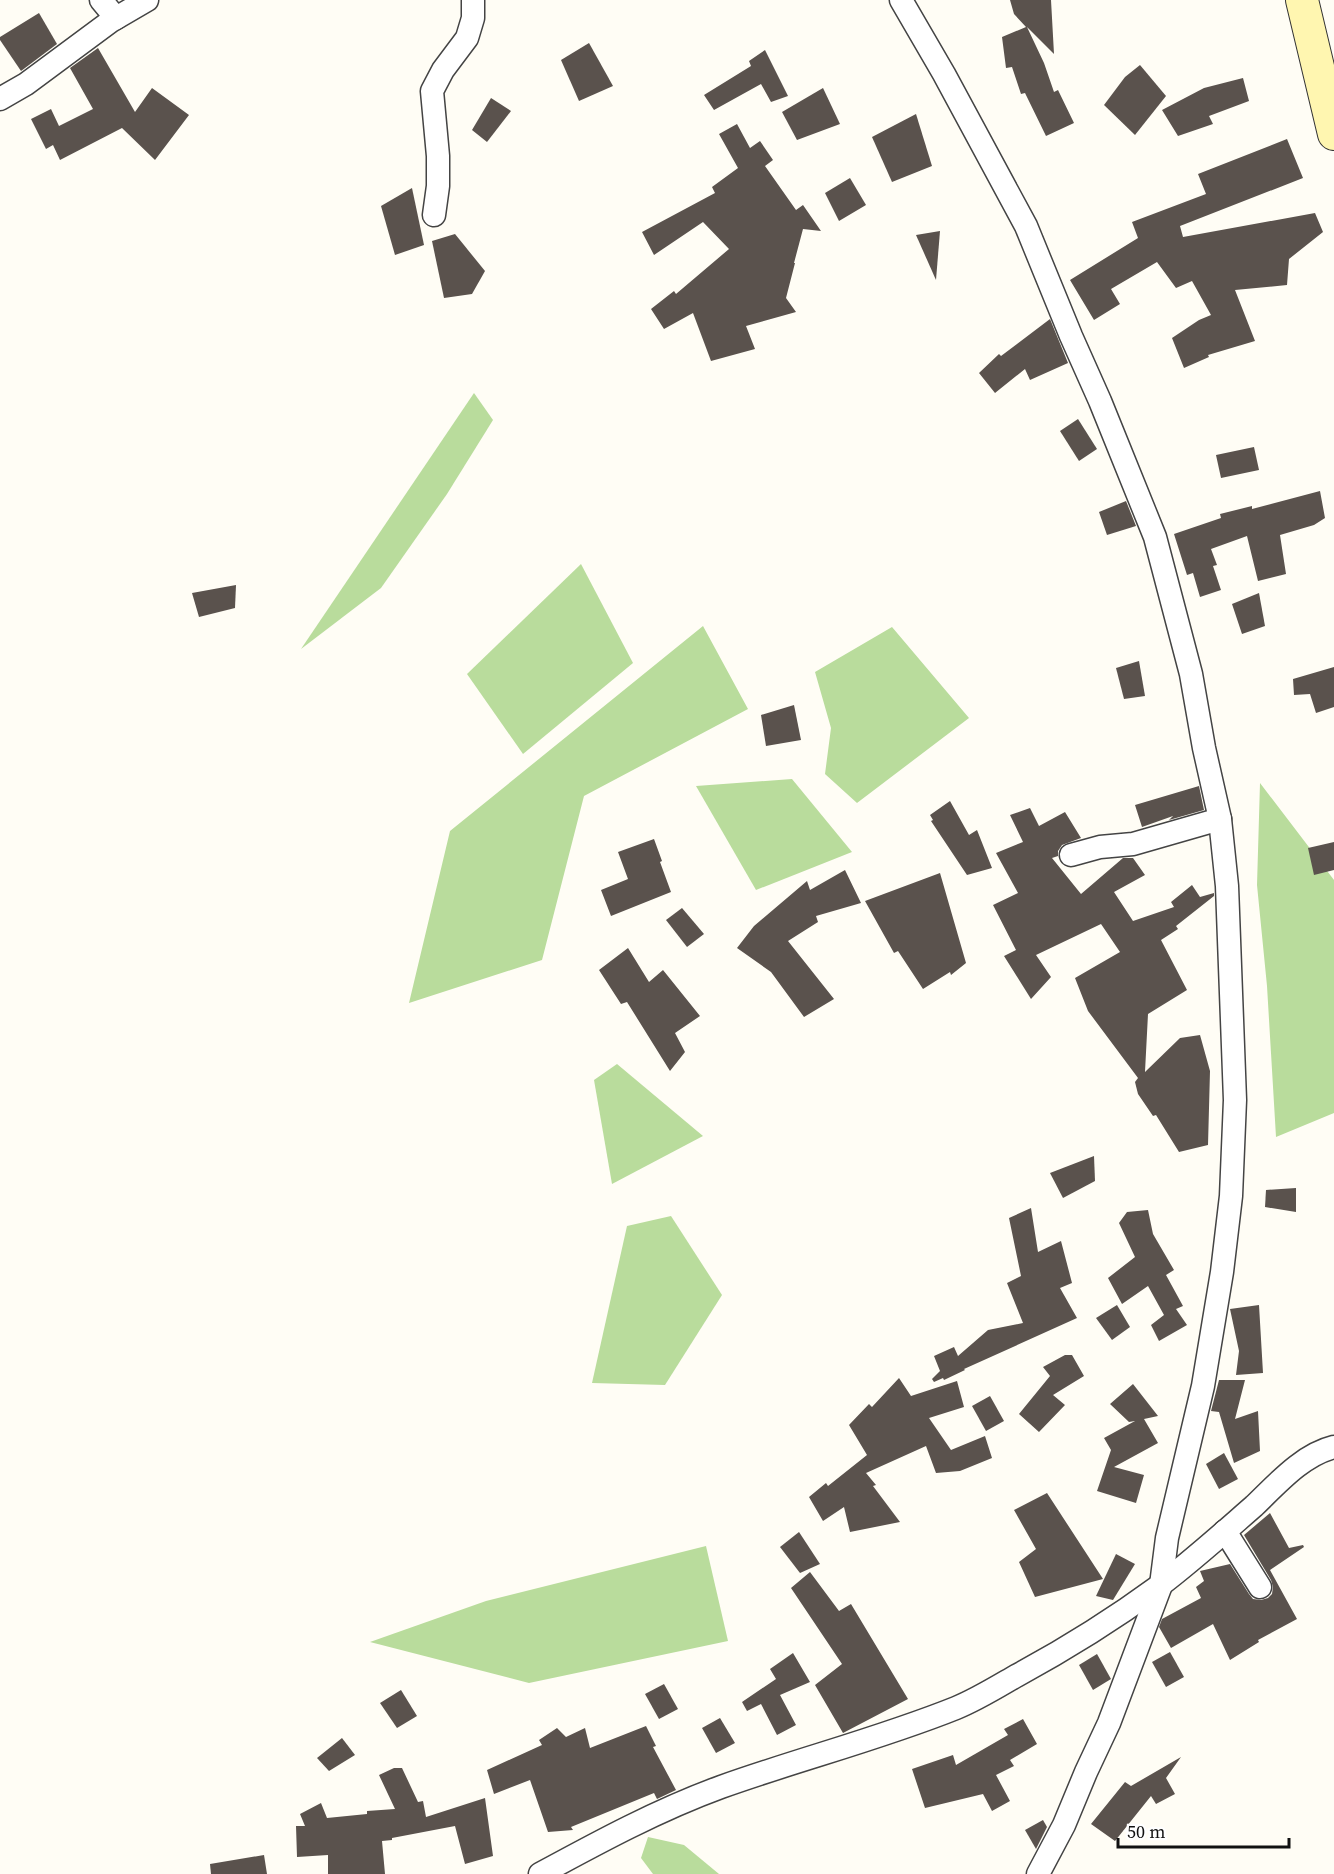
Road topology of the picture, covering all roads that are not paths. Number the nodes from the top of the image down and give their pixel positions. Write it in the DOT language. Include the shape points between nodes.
graph roads {
  1 [pos="101,0"];
  2 [pos="147,0"];
  3 [pos="473,0"];
  4 [pos="901,0"];
  5 [pos="1302,0"];
  6 [pos="116,18"];
  7 [pos="0,99"];
  8 [pos="1334,134"];
  9 [pos="434,215"];
  10 [pos="1220,819"];
  11 [pos="1071,855"];
  12 [pos="1334,1447"];
  13 [pos="1225,1532"];
  14 [pos="1161,1585"];
  15 [pos="1260,1587"];
  16 [pos="540,1874"];
  17 [pos="1038,1874"];
  1 -- 6 [label="street"];
  2 -- 6 [label="street"];
  3 -- 9 [label="street" via="467,38 432,91 438,156"];
  4 -- 10 [label="street" via="1026,226 1155,537 1191,674"];
  5 -- 8 [label="main road"];
  6 -- 7 [label="street"];
  10 -- 11 [label="street" via="1132,844"];
  10 -- 14 [label="street" via="1227,886 1235,1100 1230,1196 1203,1386 1167,1538"];
  12 -- 13 [label="street" via="1300,1464"];
  13 -- 14 [label="street"];
  13 -- 15 [label="street"];
  14 -- 16 [label="street" via="1053,1656 957,1708 672,1806"];
  14 -- 17 [label="street" via="1109,1723"];
}
